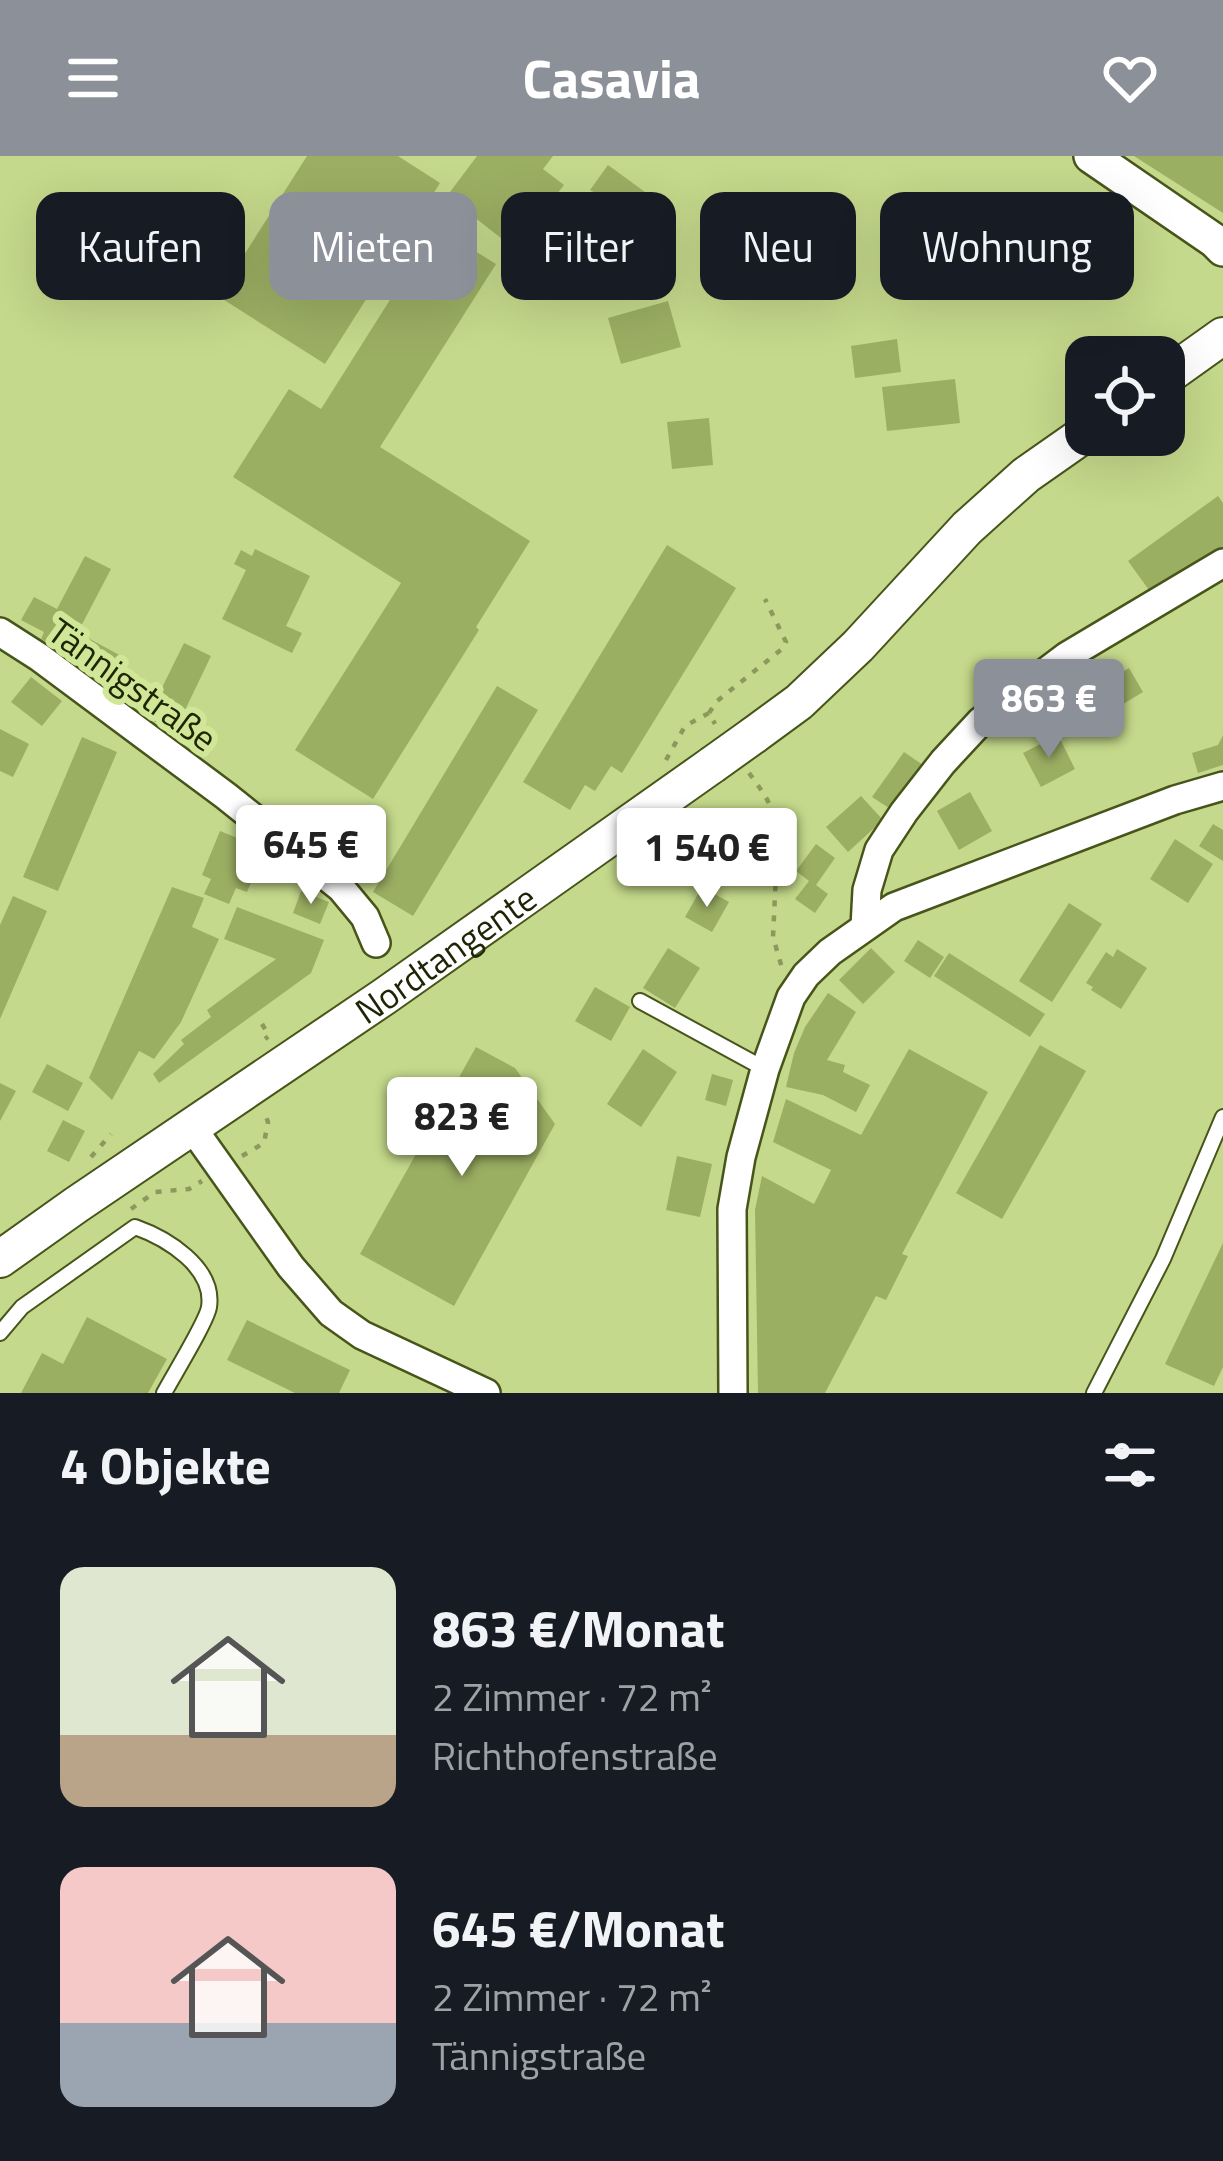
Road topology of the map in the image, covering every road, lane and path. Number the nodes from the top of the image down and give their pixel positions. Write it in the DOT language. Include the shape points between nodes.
graph roads {
  1 [pos="1090,156"];
  2 [pos="1223,250"];
  3 [pos="1223,336"];
  4 [pos="1185,363"];
  5 [pos="1065,448"];
  6 [pos="1223,563"];
  7 [pos="765,599"];
  8 [pos="0,632"];
  9 [pos="709,713"];
  10 [pos="716,725"];
  11 [pos="680,737"];
  12 [pos="1223,786"];
  13 [pos="769,800"];
  14 [pos="866,927"];
  15 [pos="376,943"];
  16 [pos="790,997"];
  17 [pos="640,1001"];
  18 [pos="765,1069"];
  19 [pos="1223,1117"];
  20 [pos="191,1126"];
  21 [pos="3,1251"];
  22 [pos="0,1333"];
  23 [pos="164,1393"];
  24 [pos="486,1393"];
  25 [pos="733,1393"];
  26 [pos="1094,1393"];
  1 -- 2 [label="street"];
  3 -- 4 [label="main road"];
  5 -- 20 [label="main road, Nordtangente, bridge" via="967,528 799,702"];
  6 -- 14 [label="street" via="1067,656 982,721 879,850"];
  7 -- 9 [label="path" via="786,642"];
  8 -- 15 [label="street, Tännigstraße" via="341,887"];
  9 -- 10 [label="path"];
  9 -- 11 [label="path"];
  12 -- 14 [label="street" via="894,907"];
  13 -- 16 [label="path" via="778,832 773,938"];
  14 -- 16 [label="street" via="830,952"];
  16 -- 18 [label="street"];
  17 -- 18 [label="lane"];
  18 -- 25 [label="street" via="732,1210"];
  19 -- 26 [label="lane"];
  20 -- 21 [label="main road, Nordtangente"];
  20 -- 24 [label="street" via="332,1313"];
  22 -- 23 [label="lane" via="22,1307 135,1227 159,1235 206,1282 209,1308"];
}
